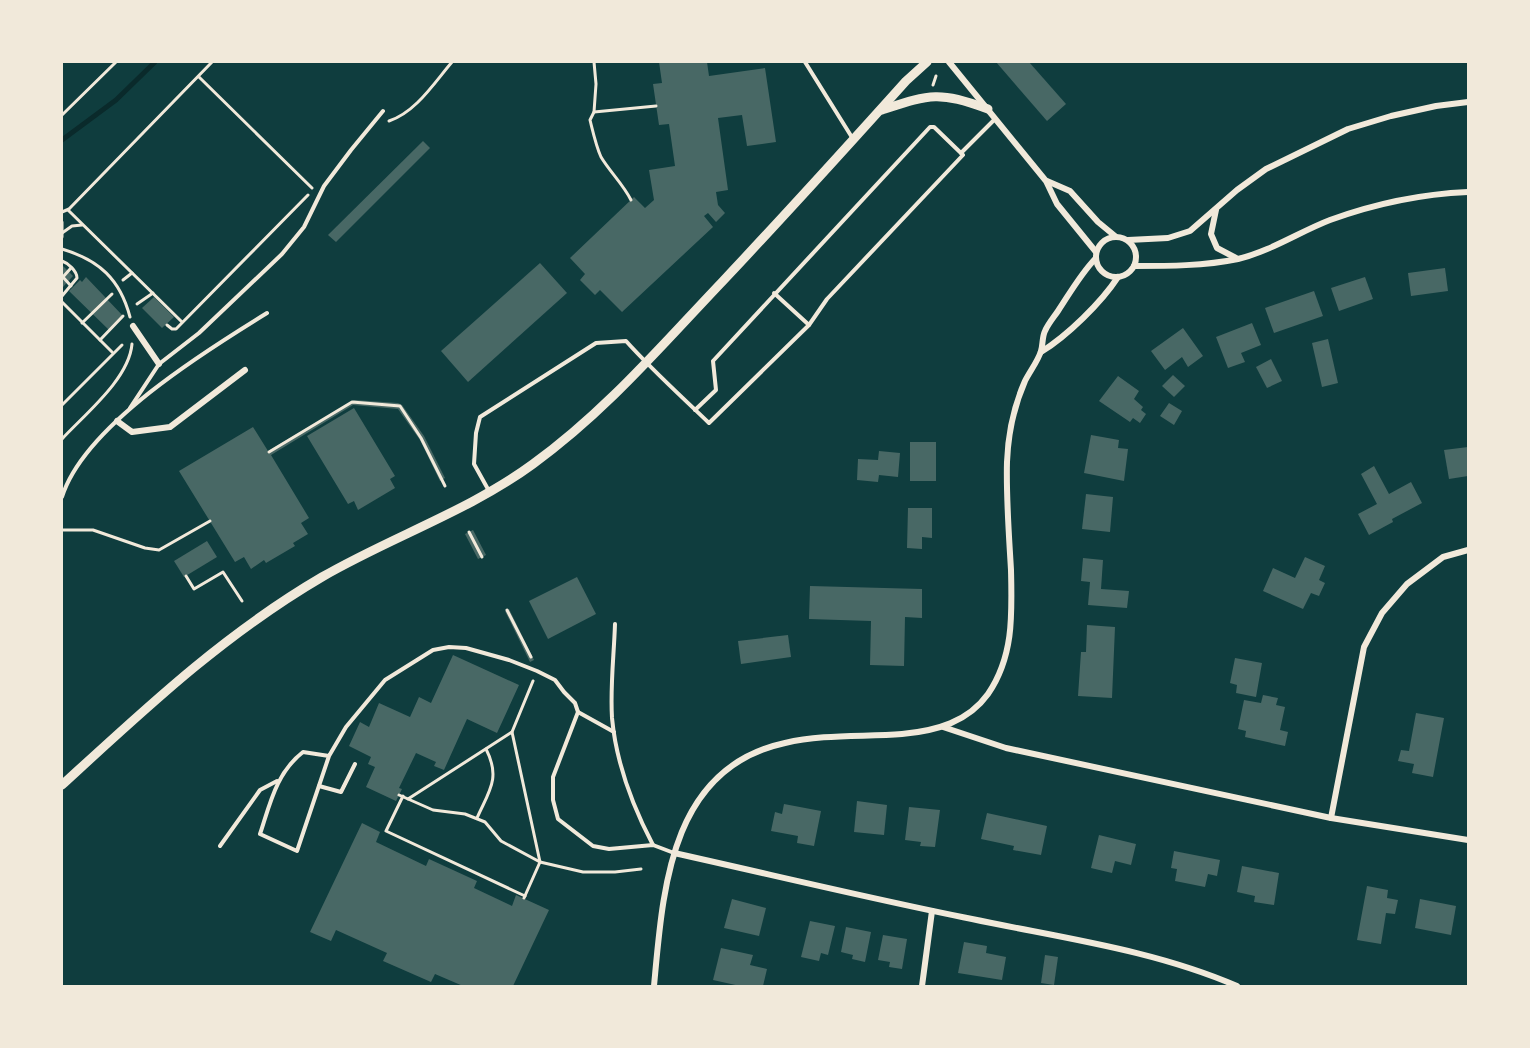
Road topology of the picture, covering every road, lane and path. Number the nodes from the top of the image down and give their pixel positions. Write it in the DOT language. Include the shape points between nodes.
graph roads {
  1 [pos="116,62"];
  2 [pos="212,62"];
  3 [pos="452,62"];
  4 [pos="594,62"];
  5 [pos="805,62"];
  6 [pos="927,62"];
  7 [pos="949,62"];
  8 [pos="936,76"];
  9 [pos="199,77"];
  10 [pos="932,87"];
  11 [pos="1468,102"];
  12 [pos="656,106"];
  13 [pos="988,109"];
  14 [pos="383,111"];
  15 [pos="879,111"];
  16 [pos="594,112"];
  17 [pos="62,115"];
  18 [pos="995,118"];
  19 [pos="370,127"];
  20 [pos="854,140"];
  21 [pos="961,153"];
  22 [pos="1046,181"];
  23 [pos="1468,192"];
  24 [pos="631,200"];
  25 [pos="68,210"];
  26 [pos="1216,210"];
  27 [pos="62,212"];
  28 [pos="62,222"];
  29 [pos="84,225"];
  30 [pos="62,235"];
  31 [pos="1115,236"];
  32 [pos="1128,240"];
  33 [pos="62,249"];
  34 [pos="1095,256"];
  35 [pos="1238,259"];
  36 [pos="62,261"];
  37 [pos="1134,266"];
  38 [pos="71,268"];
  39 [pos="132,273"];
  40 [pos="62,277"];
  41 [pos="1118,277"];
  42 [pos="123,280"];
  43 [pos="71,286"];
  44 [pos="153,293"];
  45 [pos="774,293"];
  46 [pos="112,294"];
  47 [pos="62,296"];
  48 [pos="62,302"];
  49 [pos="137,304"];
  50 [pos="267,313"];
  51 [pos="123,316"];
  52 [pos="82,322"];
  53 [pos="182,322"];
  54 [pos="167,324"];
  55 [pos="809,325"];
  56 [pos="133,326"];
  57 [pos="100,340"];
  58 [pos="122,345"];
  59 [pos="112,352"];
  60 [pos="1041,352"];
  61 [pos="159,364"];
  62 [pos="646,364"];
  63 [pos="245,370"];
  64 [pos="62,405"];
  65 [pos="130,408"];
  66 [pos="695,410"];
  67 [pos="117,421"];
  68 [pos="62,439"];
  69 [pos="269,452"];
  70 [pos="445,486"];
  71 [pos="489,492"];
  72 [pos="62,497"];
  73 [pos="210,521"];
  74 [pos="62,530"];
  75 [pos="469,532"];
  76 [pos="1468,550"];
  77 [pos="482,557"];
  78 [pos="186,576"];
  79 [pos="242,601"];
  80 [pos="507,610"];
  81 [pos="615,624"];
  82 [pos="537,671"];
  83 [pos="578,712"];
  84 [pos="943,727"];
  85 [pos="512,732"];
  86 [pos="614,732"];
  87 [pos="486,749"];
  88 [pos="329,756"];
  89 [pos="355,764"];
  90 [pos="278,781"];
  91 [pos="62,785"];
  92 [pos="319,786"];
  93 [pos="408,799"];
  94 [pos="477,818"];
  95 [pos="1331,818"];
  96 [pos="1468,840"];
  97 [pos="653,845"];
  98 [pos="220,846"];
  99 [pos="674,853"];
  100 [pos="540,862"];
  101 [pos="641,869"];
  102 [pos="932,911"];
  103 [pos="654,987"];
  104 [pos="922,987"];
  105 [pos="1238,987"];
  1 -- 17 [label="path"];
  2 -- 9 [label="path"];
  3 -- 19 [label="path" via="399,118"];
  4 -- 16 [label="path"];
  5 -- 20 [label="lane"];
  6 -- 15 [label="main road"];
  7 -- 13 [label="street"];
  8 -- 10 [label="path"];
  9 -- 25 [label="path"];
  9 -- 53 [label="path" via="315,188"];
  11 -- 26 [label="street" via="1391,116 1337,134 1266,169"];
  12 -- 16 [label="path"];
  13 -- 15 [label="main road" via="953,97 936,96"];
  13 -- 18 [label="street"];
  14 -- 19 [label="lane"];
  15 -- 20 [label="main road"];
  16 -- 24 [label="path" via="590,120 602,157"];
  18 -- 21 [label="lane"];
  18 -- 22 [label="street"];
  19 -- 61 [label="lane" via="324,186 304,227 282,254 199,333"];
  20 -- 62 [label="main road"];
  21 -- 45 [label="lane" via="930,127"];
  21 -- 55 [label="lane" via="827,299"];
  22 -- 31 [label="street" via="1070,191"];
  22 -- 34 [label="street" via="1057,204"];
  23 -- 35 [label="street" via="1409,199 1358,211"];
  25 -- 27 [label="path"];
  25 -- 29 [label="path"];
  26 -- 32 [label="street" via="1190,231 1168,238"];
  26 -- 35 [label="street" via="1211,234 1217,248"];
  28 -- 30 [label="path"];
  29 -- 30 [label="path" via="72,226"];
  29 -- 39 [label="path"];
  31 -- 32 [label="street"];
  31 -- 34 [label="street" via="1103,241"];
  32 -- 37 [label="street" via="1135,250"];
  33 -- 56 [label="path" via="98,264 112,278 124,296"];
  34 -- 41 [label="street" via="1101,271"];
  34 -- 60 [label="street" via="1044,332"];
  35 -- 37 [label="street"];
  36 -- 38 [label="path"];
  37 -- 41 [label="street"];
  38 -- 40 [label="path"];
  38 -- 43 [label="path" via="77,278"];
  39 -- 42 [label="path"];
  39 -- 44 [label="path"];
  40 -- 43 [label="path"];
  41 -- 60 [label="street" via="1107,295"];
  43 -- 47 [label="path"];
  44 -- 49 [label="path"];
  44 -- 53 [label="path"];
  45 -- 55 [label="lane"];
  45 -- 66 [label="lane" via="713,361 716,390"];
  46 -- 52 [label="path"];
  48 -- 52 [label="path"];
  50 -- 65 [label="lane" via="219,342"];
  51 -- 57 [label="path"];
  52 -- 57 [label="path"];
  53 -- 54 [label="path" via="174,330"];
  55 -- 66 [label="lane" via="709,423"];
  56 -- 61 [label="street"];
  56 -- 68 [label="path" via="131,353 119,379"];
  57 -- 59 [label="path"];
  58 -- 59 [label="path"];
  59 -- 64 [label="path"];
  60 -- 84 [label="street" via="1019,396 1008,442 1012,613 1008,650 987,695 966,716"];
  61 -- 65 [label="lane"];
  62 -- 66 [label="lane"];
  62 -- 71 [label="main road" via="575,432"];
  62 -- 71 [label="lane" via="626,341 596,343 480,417 474,464"];
  63 -- 67 [label="street" via="170,428 132,432"];
  65 -- 67 [label="lane"];
  67 -- 72 [label="lane" via="81,460"];
  69 -- 70 [label="path" via="352,402 399,406 422,438"];
  71 -- 91 [label="main road" via="324,576 244,627 194,665"];
  73 -- 74 [label="path" via="159,550 93,530"];
  75 -- 77 [label="path"];
  76 -- 95 [label="street" via="1443,557 1407,584 1382,613 1364,647"];
  78 -- 79 [label="path" via="194,589 223,572"];
  80 -- 82 [label="path" via="532,660 540,663"];
  81 -- 86 [label="lane"];
  82 -- 83 [label="lane" via="555,680"];
  82 -- 85 [label="path"];
  82 -- 88 [label="lane" via="466,648 433,650 385,680 346,727"];
  83 -- 86 [label="lane"];
  83 -- 97 [label="lane" via="554,777 553,800 558,819 593,846 609,849"];
  84 -- 95 [label="street" via="1006,748"];
  84 -- 99 [label="street" via="914,733 798,740 751,754 722,773 703,793 684,824"];
  85 -- 87 [label="path"];
  85 -- 100 [label="path"];
  86 -- 97 [label="lane" via="630,791"];
  87 -- 93 [label="path"];
  87 -- 94 [label="path" via="494,777"];
  88 -- 90 [label="lane" via="303,752 290,762"];
  88 -- 92 [label="lane"];
  89 -- 92 [label="lane" via="340,792"];
  90 -- 92 [label="lane" via="260,834 297,851"];
  90 -- 98 [label="lane" via="260,790"];
  93 -- 94 [label="path" via="433,810"];
  93 -- 100 [label="path" via="401,796 386,831 524,897"];
  94 -- 100 [label="path" via="501,841"];
  95 -- 96 [label="street"];
  97 -- 99 [label="lane"];
  99 -- 102 [label="street"];
  99 -- 103 [label="street" via="660,922"];
  100 -- 101 [label="path" via="583,872"];
  102 -- 104 [label="street"];
  102 -- 105 [label="street" via="1147,955"];
}
